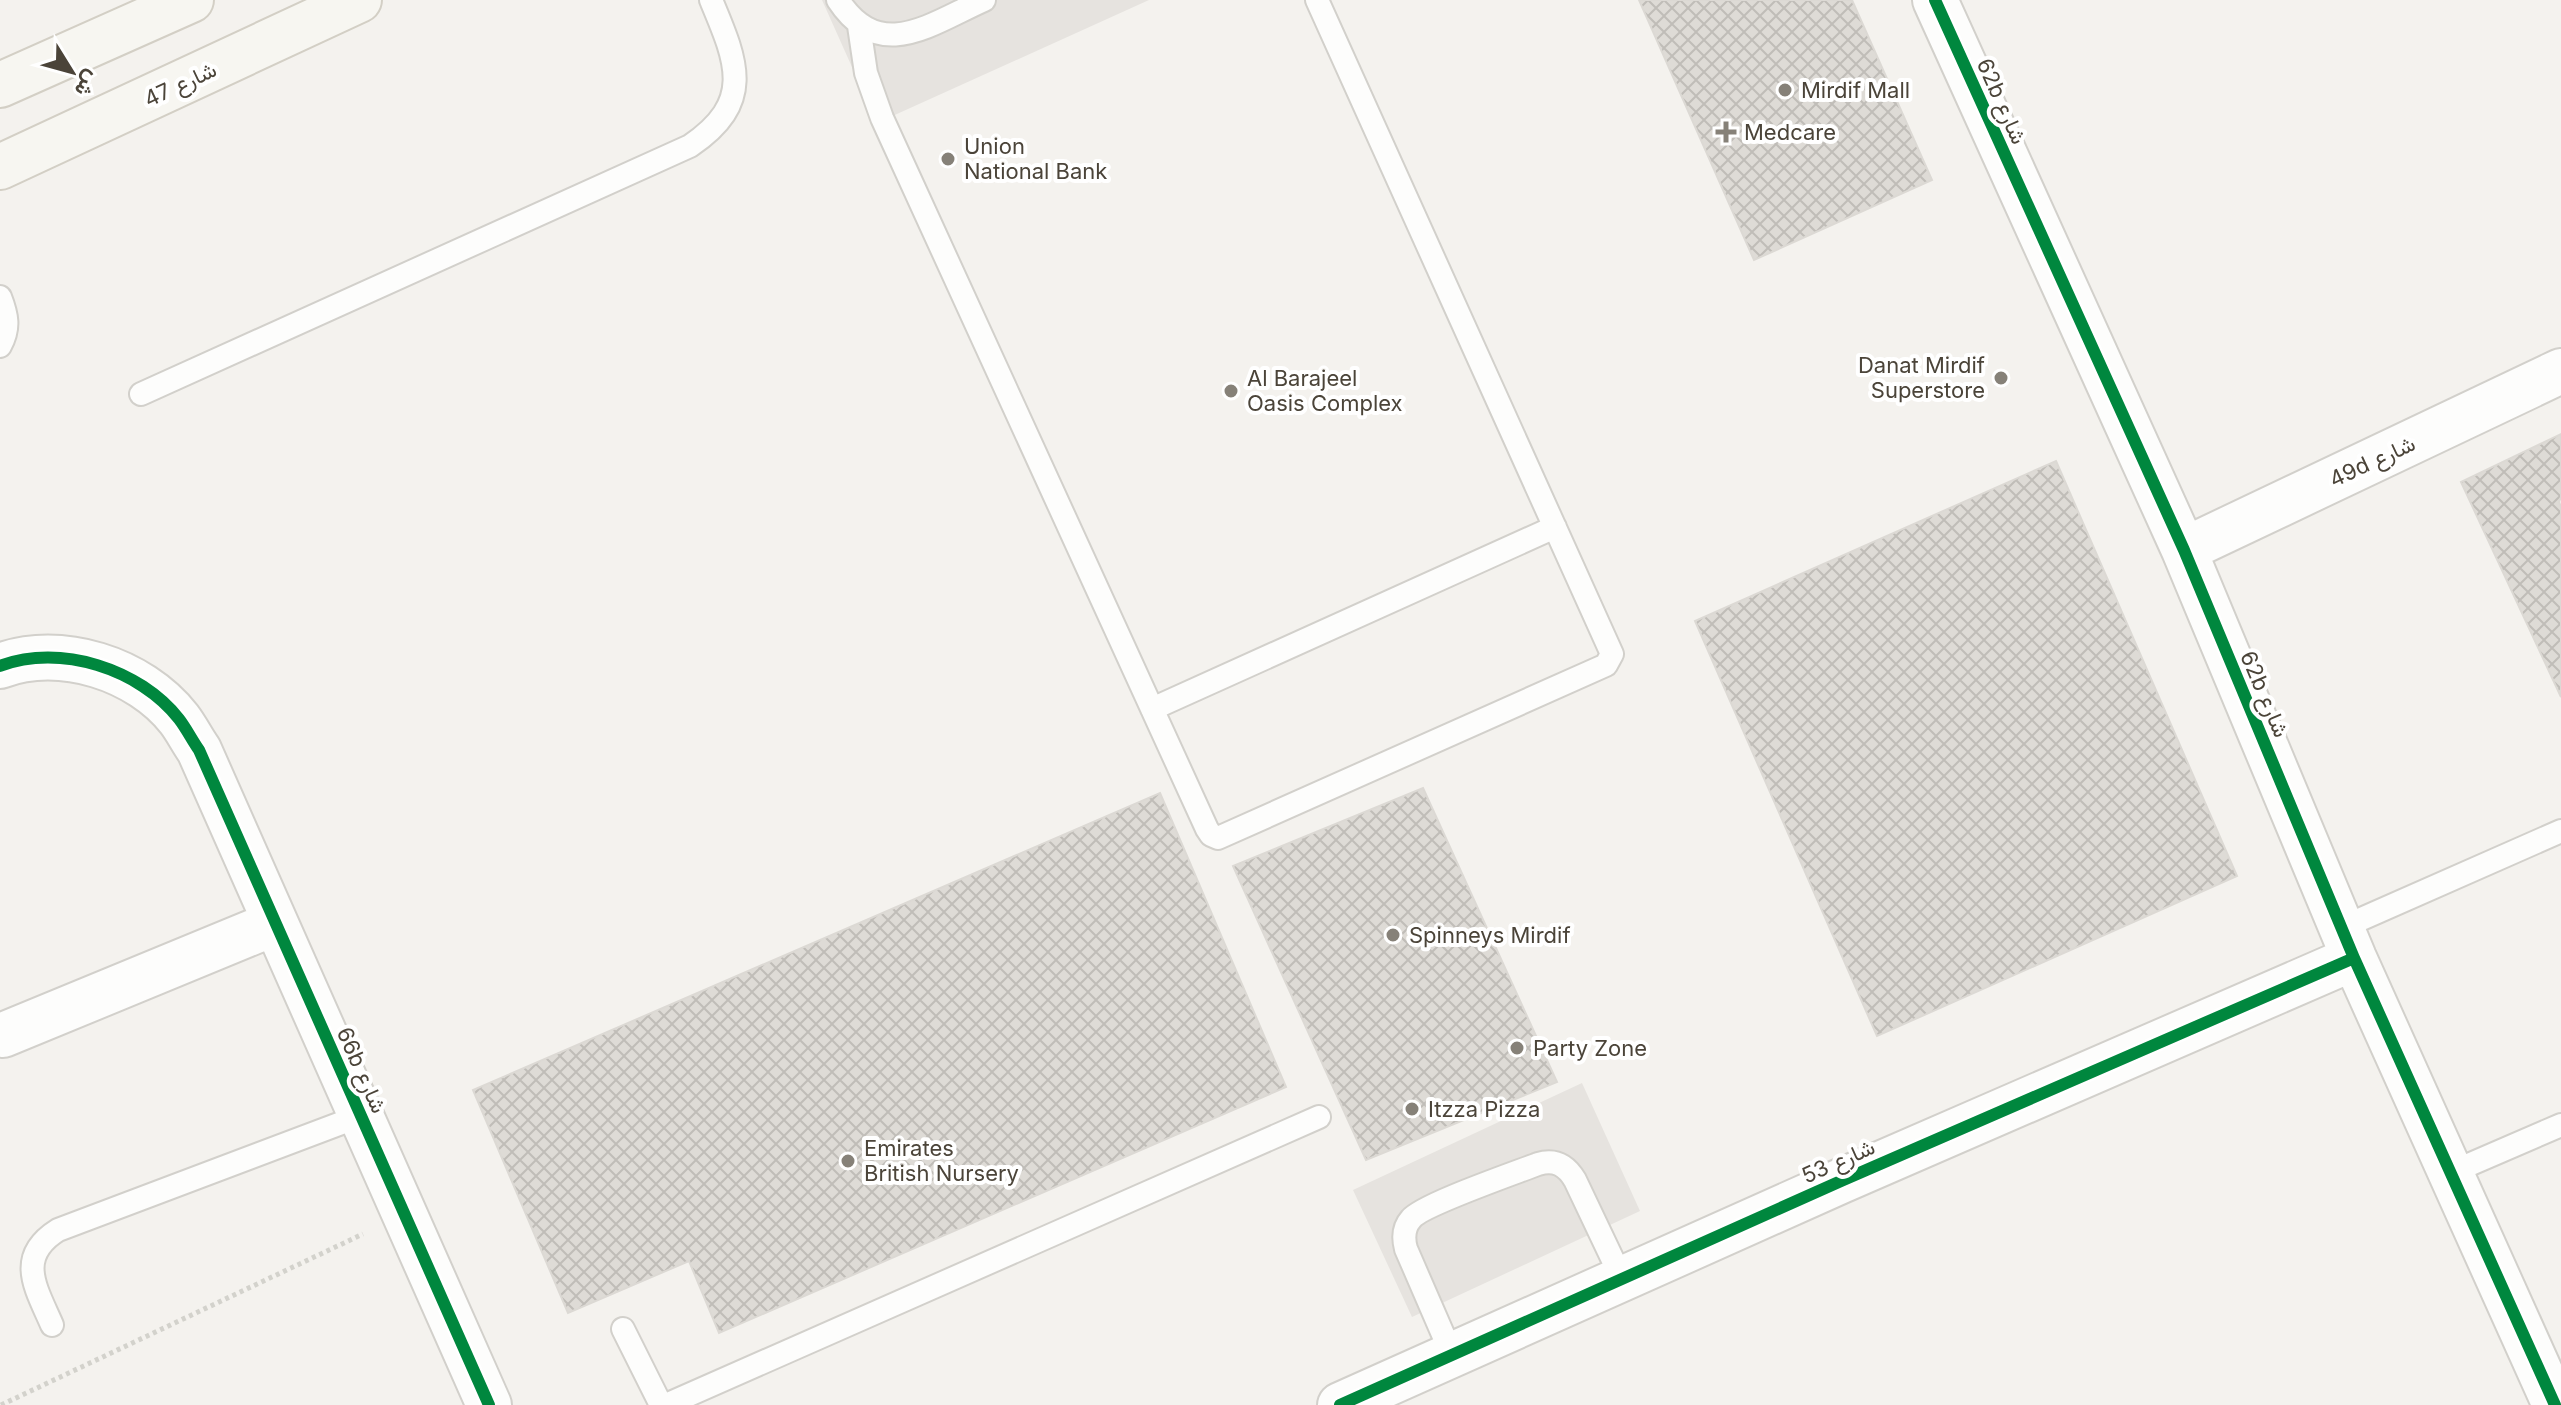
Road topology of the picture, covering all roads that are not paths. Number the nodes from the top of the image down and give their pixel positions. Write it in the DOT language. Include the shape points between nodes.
graph roads {
  1 [pos="191,0"];
  2 [pos="359,0"];
  3 [pos="711,0"];
  4 [pos="838,0"];
  5 [pos="984,0"];
  6 [pos="1317,0"];
  7 [pos="1935,0"];
  8 [pos="859,26"];
  9 [pos="0,85"];
  10 [pos="0,167"];
  11 [pos="0,297"];
  12 [pos="0,346"];
  13 [pos="2561,371"];
  14 [pos="141,394"];
  15 [pos="1555,527"];
  16 [pos="2184,550"];
  17 [pos="0,666"];
  18 [pos="1152,709"];
  19 [pos="2561,831"];
  20 [pos="275,923"];
  21 [pos="2347,943"];
  22 [pos="3,1035"];
  23 [pos="360,1116"];
  24 [pos="1319,1117"];
  25 [pos="2561,1125"];
  26 [pos="2450,1173"];
  27 [pos="1622,1279"];
  28 [pos="52,1325"];
  29 [pos="623,1329"];
  30 [pos="1452,1355"];
  31 [pos="489,1405"];
  32 [pos="663,1405"];
  33 [pos="1340,1405"];
  34 [pos="2555,1405"];
  1 -- 9 [label="street"];
  2 -- 10 [label="street, شارع 47"];
  3 -- 14 [label="lane" via="729,42 734,90 726,113 690,146"];
  4 -- 8 [label="lane"];
  5 -- 8 [label="lane" via="895,37"];
  6 -- 15 [label="lane"];
  7 -- 16 [label="street, 62b شارع"];
  8 -- 18 [label="lane" via="873,96"];
  11 -- 12 [label="lane" via="8,322"];
  13 -- 16 [label="street, 49d شارع"];
  15 -- 18 [label="lane"];
  15 -- 18 [label="lane" via="1610,647 1606,665 1221,838 1208,832"];
  16 -- 21 [label="street, 62b شارع"];
  17 -- 20 [label="street, 66b شارع" via="42,658 117,671 178,717 199,750"];
  19 -- 21 [label="lane"];
  20 -- 22 [label="street"];
  20 -- 23 [label="street, 66b شارع"];
  21 -- 26 [label="street, 62b شارع"];
  21 -- 27 [label="street, شارع 53"];
  23 -- 28 [label="lane" via="45,1238 36,1250 32,1279"];
  23 -- 31 [label="street, 66b شارع"];
  24 -- 32 [label="lane"];
  25 -- 26 [label="lane"];
  26 -- 34 [label="street, 62b شارع"];
  27 -- 30 [label="street, شارع 53"];
  27 -- 30 [label="lane" via="1571,1172 1556,1162 1538,1164 1427,1208 1410,1220 1404,1238"];
  29 -- 32 [label="lane"];
  30 -- 33 [label="street, شارع 53"];
}
